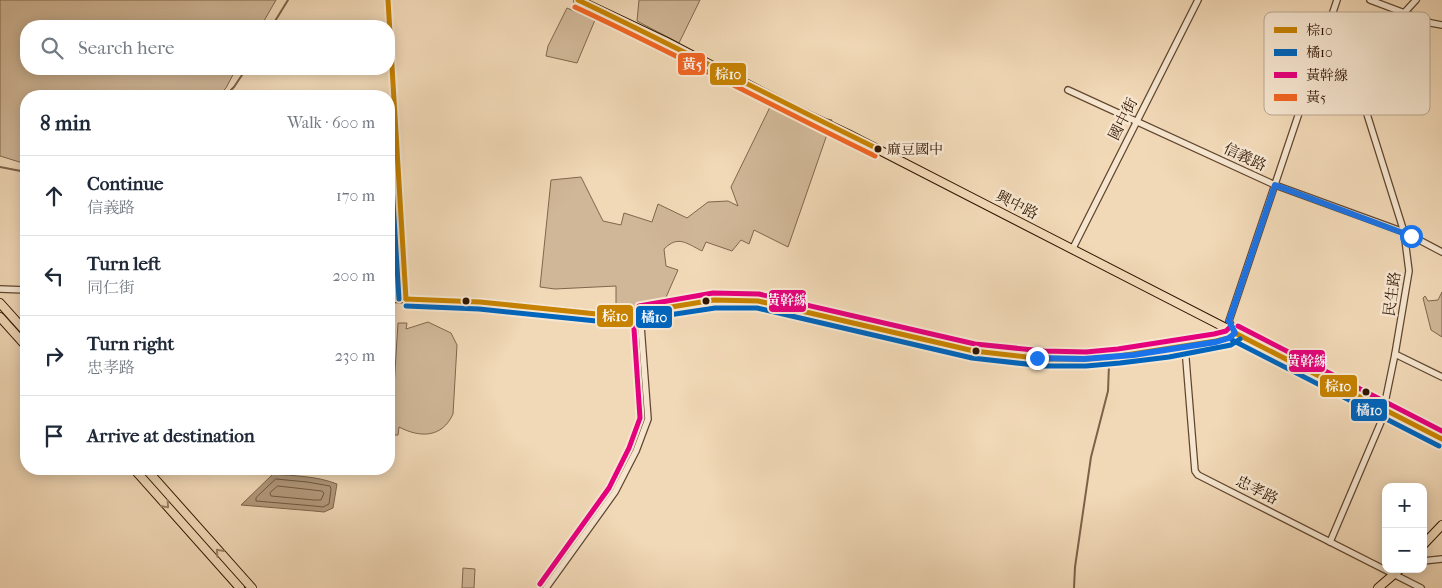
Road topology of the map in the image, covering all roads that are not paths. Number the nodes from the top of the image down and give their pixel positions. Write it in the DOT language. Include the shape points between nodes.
graph roads {
  1 [pos="578,0"];
  2 [pos="1198,0"];
  3 [pos="1338,0"];
  4 [pos="1370,0"];
  5 [pos="1416,0"];
  6 [pos="1334,12"];
  7 [pos="1406,12"];
  8 [pos="1068,90"];
  9 [pos="1299,115"];
  10 [pos="1367,115"];
  11 [pos="1135,122"];
  12 [pos="1275,185"];
  13 [pos="1404,232"];
  14 [pos="1072,250"];
  15 [pos="1442,252"];
  16 [pos="0,289"];
  17 [pos="20,290"];
  18 [pos="395,299"];
  19 [pos="0,303"];
  20 [pos="640,313"];
  21 [pos="0,317"];
  22 [pos="20,325"];
  23 [pos="1235,333"];
  24 [pos="20,339"];
  25 [pos="1185,347"];
  26 [pos="1395,354"];
  27 [pos="1442,376"];
  28 [pos="1384,409"];
  29 [pos="1442,439"];
  30 [pos="139,475"];
  31 [pos="151,475"];
  32 [pos="1442,525"];
  33 [pos="1427,541"];
  34 [pos="1330,542"];
  35 [pos="1442,558"];
  36 [pos="1427,560"];
  37 [pos="1382,565"];
  38 [pos="1396,573"];
  39 [pos="1398,573"];
  40 [pos="240,588"];
  41 [pos="252,588"];
  42 [pos="546,588"];
  43 [pos="1378,588"];
  44 [pos="1421,588"];
  1 -- 14 [label="main road, 興中路" via="719,68"];
  2 -- 11 [label="street, 國中街"];
  3 -- 6 [label="street"];
  4 -- 7 [label="street"];
  5 -- 7 [label="street, 民生路"];
  8 -- 11 [label="street, 信義路"];
  9 -- 12 [label="street"];
  10 -- 13 [label="street, 民生路"];
  11 -- 12 [label="street, 信義路"];
  11 -- 14 [label="street, 國中街"];
  12 -- 13 [label="street, 信義路"];
  12 -- 23 [label="street" via="1229,321"];
  13 -- 15 [label="street, 信義路"];
  13 -- 26 [label="street, 民生路" via="1408,271"];
  14 -- 23 [label="main road, 興中路"];
  16 -- 17 [label="street"];
  18 -- 20 [label="street" via="480,302 605,316"];
  19 -- 22 [label="main road"];
  20 -- 25 [label="street" via="714,300 758,301 974,352 1037,358 1101,358"];
  20 -- 42 [label="street" via="648,419 615,492"];
  21 -- 24 [label="main road"];
  23 -- 25 [label="street" via="1229,338"];
  23 -- 28 [label="main road, 興中路"];
  25 -- 34 [label="street, 忠孝路" via="1194,471"];
  26 -- 27 [label="street"];
  26 -- 28 [label="street, 民生路"];
  28 -- 29 [label="main road, 興中路"];
  28 -- 34 [label="street, 民生路"];
  30 -- 40 [label="main road, one-way"];
  41 -- 31 [label="main road, one-way"];
  32 -- 33 [label="main road"];
  34 -- 37 [label="street, 忠孝路"];
  35 -- 36 [label="street"];
  38 -- 43 [label="main road"];
  39 -- 44 [label="street, 忠孝路"];
}
